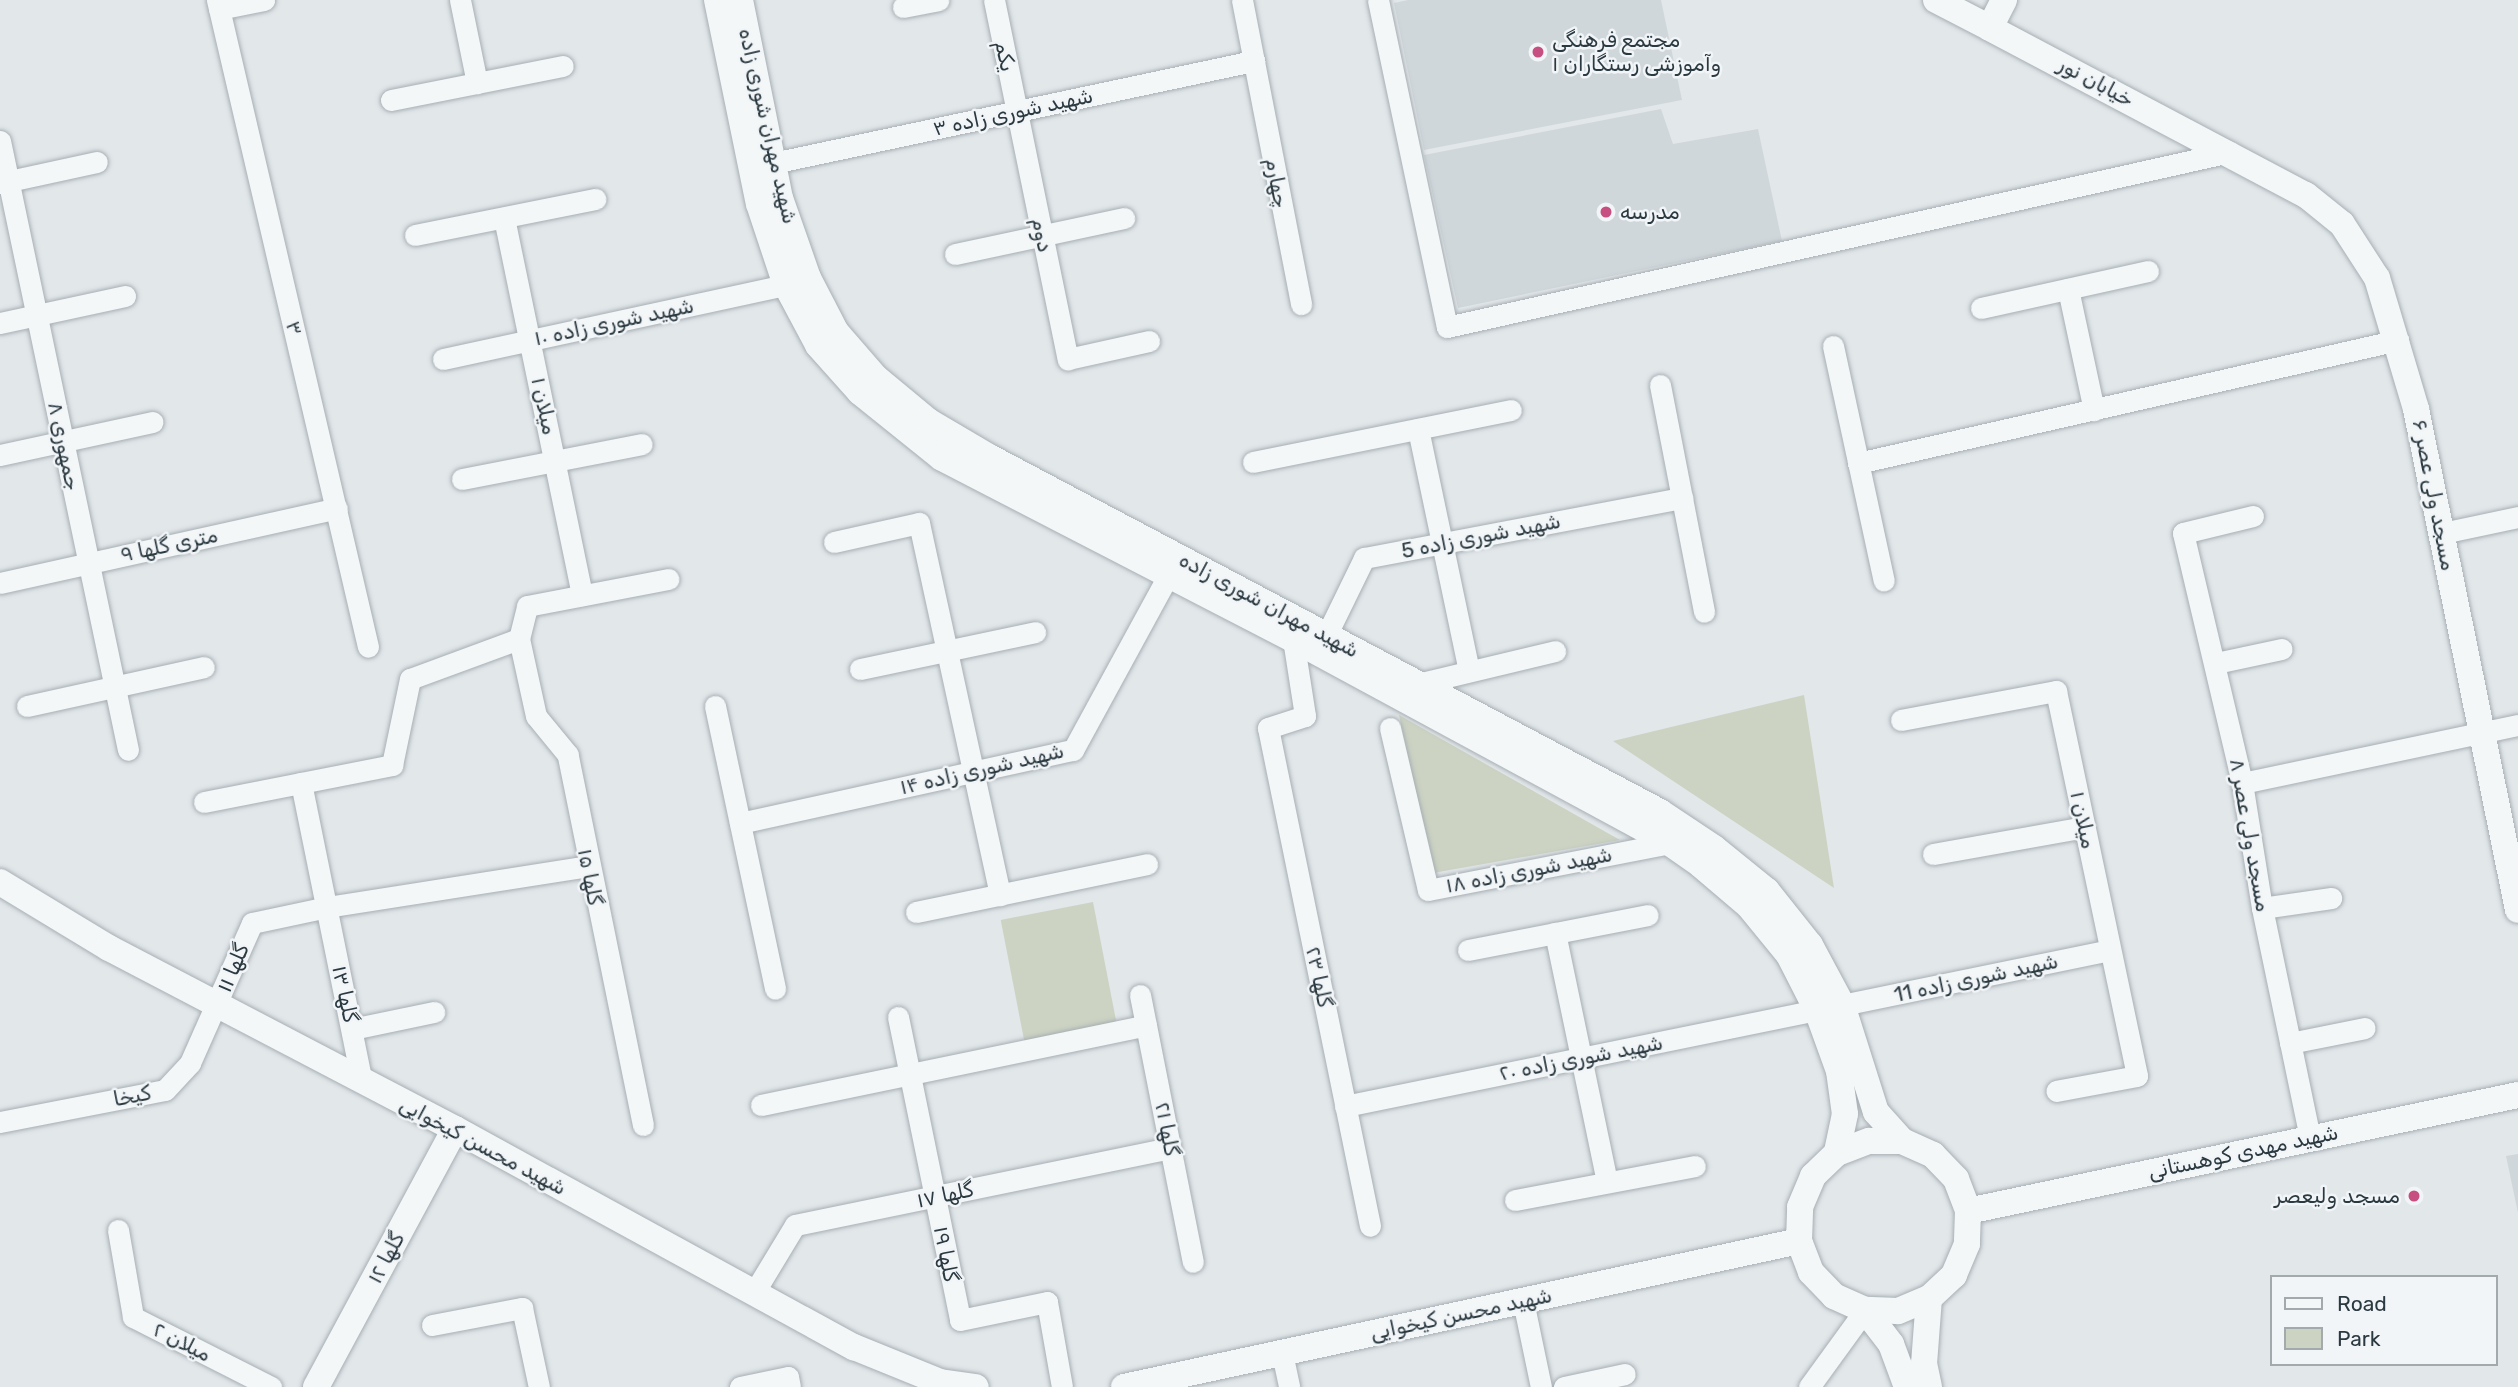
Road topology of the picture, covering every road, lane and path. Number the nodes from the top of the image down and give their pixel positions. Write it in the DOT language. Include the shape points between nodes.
graph roads {
  1 [pos="264,0"];
  2 [pos="460,0"];
  3 [pos="717,0"];
  4 [pos="740,0"];
  5 [pos="939,0"];
  6 [pos="994,0"];
  7 [pos="1242,0"];
  8 [pos="1378,0"];
  9 [pos="1936,0"];
  10 [pos="2004,0"];
  11 [pos="218,5"];
  12 [pos="903,8"];
  13 [pos="1990,28"];
  14 [pos="1254,61"];
  15 [pos="564,66"];
  16 [pos="477,83"];
  17 [pos="391,100"];
  18 [pos="1017,111"];
  19 [pos="0,141"];
  20 [pos="2230,152"];
  21 [pos="97,162"];
  22 [pos="762,166"];
  23 [pos="4,182"];
  24 [pos="595,200"];
  25 [pos="504,218"];
  26 [pos="1124,218"];
  27 [pos="415,235"];
  28 [pos="1042,236"];
  29 [pos="955,254"];
  30 [pos="2148,271"];
  31 [pos="786,285"];
  32 [pos="2068,289"];
  33 [pos="125,296"];
  34 [pos="1301,304"];
  35 [pos="1981,308"];
  36 [pos="36,315"];
  37 [pos="0,323"];
  38 [pos="530,340"];
  39 [pos="2398,340"];
  40 [pos="1149,341"];
  41 [pos="1832,346"];
  42 [pos="443,359"];
  43 [pos="1660,385"];
  44 [pos="1511,410"];
  45 [pos="2094,410"];
  46 [pos="152,422"];
  47 [pos="1418,429"];
  48 [pos="63,442"];
  49 [pos="642,444"];
  50 [pos="0,455"];
  51 [pos="555,461"];
  52 [pos="1253,462"];
  53 [pos="1858,463"];
  54 [pos="462,479"];
  55 [pos="1682,498"];
  56 [pos="337,508"];
  57 [pos="2253,516"];
  58 [pos="2518,517"];
  59 [pos="2442,533"];
  60 [pos="834,542"];
  61 [pos="1442,543"];
  62 [pos="88,563"];
  63 [pos="1168,576"];
  64 [pos="668,579"];
  65 [pos="1884,581"];
  66 [pos="0,583"];
  67 [pos="582,595"];
  68 [pos="1704,612"];
  69 [pos="1035,632"];
  70 [pos="1326,636"];
  71 [pos="519,639"];
  72 [pos="1293,639"];
  73 [pos="368,647"];
  74 [pos="2282,649"];
  75 [pos="947,651"];
  76 [pos="1555,652"];
  77 [pos="2217,663"];
  78 [pos="204,667"];
  79 [pos="860,669"];
  80 [pos="1469,671"];
  81 [pos="1417,684"];
  82 [pos="114,687"];
  83 [pos="27,706"];
  84 [pos="715,706"];
  85 [pos="1901,720"];
  86 [pos="2518,724"];
  87 [pos="1390,728"];
  88 [pos="2479,732"];
  89 [pos="128,750"];
  90 [pos="974,772"];
  91 [pos="301,783"];
  92 [pos="2242,783"];
  93 [pos="204,802"];
  94 [pos="740,823"];
  95 [pos="2084,827"];
  96 [pos="1670,843"];
  97 [pos="1933,854"];
  98 [pos="1147,864"];
  99 [pos="588,866"];
  100 [pos="0,882"];
  101 [pos="1000,895"];
  102 [pos="2331,898"];
  103 [pos="327,907"];
  104 [pos="2262,908"];
  105 [pos="2518,910"];
  106 [pos="916,912"];
  107 [pos="1647,915"];
  108 [pos="1555,933"];
  109 [pos="1468,950"];
  110 [pos="2109,950"];
  111 [pos="775,989"];
  112 [pos="1140,995"];
  113 [pos="217,1005"];
  114 [pos="1830,1008"];
  115 [pos="434,1012"];
  116 [pos="898,1017"];
  117 [pos="1146,1025"];
  118 [pos="2365,1028"];
  119 [pos="352,1030"];
  120 [pos="2290,1043"];
  121 [pos="1581,1058"];
  122 [pos="909,1074"];
  123 [pos="362,1082"];
  124 [pos="2056,1091"];
  125 [pos="2518,1095"];
  126 [pos="761,1105"];
  127 [pos="1345,1106"];
  128 [pos="0,1122"];
  129 [pos="643,1125"];
  130 [pos="455,1129"];
  131 [pos="2310,1138"];
  132 [pos="1902,1141"];
  133 [pos="1170,1148"];
  134 [pos="1838,1153"];
  135 [pos="1695,1166"];
  136 [pos="1607,1182"];
  137 [pos="935,1197"];
  138 [pos="1515,1200"];
  139 [pos="1968,1210"];
  140 [pos="1370,1226"];
  141 [pos="118,1230"];
  142 [pos="1799,1241"];
  143 [pos="1193,1262"];
  144 [pos="755,1291"];
  145 [pos="1929,1298"];
  146 [pos="1523,1301"];
  147 [pos="1865,1310"];
  148 [pos="432,1325"];
  149 [pos="1282,1353"];
  150 [pos="1625,1374"];
  151 [pos="789,1382"];
  152 [pos="271,1387"];
  153 [pos="316,1387"];
  154 [pos="539,1387"];
  155 [pos="740,1387"];
  156 [pos="976,1387"];
  157 [pos="1062,1387"];
  158 [pos="1124,1387"];
  159 [pos="1289,1387"];
  160 [pos="1541,1387"];
  161 [pos="1564,1387"];
  162 [pos="1809,1387"];
  163 [pos="1907,1387"];
  164 [pos="1929,1387"];
  1 -- 11 [label="street"];
  2 -- 16 [label="street"];
  3 -- 22 [label="street, شهید مهران شوری زاده"];
  4 -- 22 [label="street, شهید مهران شوری زاده"];
  5 -- 12 [label="street"];
  6 -- 18 [label="street, یکم"];
  7 -- 14 [label="street, چهارم"];
  8 -- 20 [label="street" via="1447,327"];
  9 -- 13 [label="street, خیابان نور"];
  10 -- 13 [label="street"];
  11 -- 56 [label="street, ۳"];
  13 -- 20 [label="street, خیابان نور"];
  14 -- 18 [label="street, شهید شوری زاده ۳"];
  14 -- 34 [label="street, چهارم"];
  15 -- 16 [label="street"];
  16 -- 17 [label="street"];
  18 -- 22 [label="street, شهید شوری زاده ۳"];
  18 -- 28 [label="street, دوم"];
  19 -- 23 [label="street, جمهوری ۸"];
  20 -- 39 [label="street, مسجد ولی عصر ۶" via="2306,195 2342,225 2377,278"];
  21 -- 23 [label="street"];
  22 -- 31 [label="street, شهید مهران شوری زاده"];
  22 -- 70 [label="street, شهید مهران شوری زاده" via="808,278 836,332 875,377 928,421 989,457"];
  23 -- 36 [label="street, جمهوری ۸"];
  24 -- 25 [label="street"];
  25 -- 27 [label="street"];
  25 -- 38 [label="street, میلان ۱"];
  26 -- 28 [label="street"];
  28 -- 29 [label="street"];
  28 -- 40 [label="street, دوم" via="1068,359"];
  30 -- 32 [label="street"];
  31 -- 38 [label="street, شهید شوری زاده ۱۰"];
  31 -- 63 [label="street, شهید مهران شوری زاده" via="818,345 860,392 942,458"];
  32 -- 35 [label="street"];
  32 -- 45 [label="street"];
  33 -- 36 [label="street"];
  36 -- 37 [label="street"];
  36 -- 48 [label="street, جمهوری ۸"];
  38 -- 42 [label="street, شهید شوری زاده ۱۰"];
  38 -- 51 [label="street, میلان ۱"];
  39 -- 45 [label="street"];
  39 -- 59 [label="street, مسجد ولی عصر ۶"];
  41 -- 53 [label="street"];
  43 -- 55 [label="street"];
  44 -- 47 [label="street"];
  45 -- 53 [label="street"];
  46 -- 48 [label="street"];
  47 -- 52 [label="street"];
  47 -- 61 [label="street"];
  48 -- 50 [label="street"];
  48 -- 62 [label="street, جمهوری ۸"];
  49 -- 51 [label="street"];
  51 -- 54 [label="street"];
  51 -- 67 [label="street, میلان ۱"];
  53 -- 65 [label="street"];
  55 -- 61 [label="street, شهید شوری زاده 5"];
  55 -- 68 [label="street"];
  56 -- 62 [label="street, ۹ متری گلها"];
  56 -- 73 [label="street, ۳"];
  57 -- 77 [label="street, مسجد ولی عصر ۸" via="2183,533"];
  58 -- 59 [label="street"];
  59 -- 88 [label="street, مسجد ولی عصر ۶"];
  60 -- 75 [label="street" via="919,523"];
  61 -- 70 [label="street, شهید شوری زاده 5" via="1364,558"];
  61 -- 80 [label="street"];
  62 -- 66 [label="street, ۹ متری گلها"];
  62 -- 82 [label="street, جمهوری ۸"];
  63 -- 72 [label="street, شهید مهران شوری زاده"];
  63 -- 90 [label="street, شهید شوری زاده ۱۴" via="1073,750"];
  64 -- 67 [label="street"];
  67 -- 71 [label="street" via="527,606"];
  69 -- 75 [label="street"];
  70 -- 81 [label="street, شهید مهران شوری زاده"];
  71 -- 91 [label="street" via="410,679 392,765"];
  71 -- 99 [label="street, گلها ۱۵" via="536,716 568,755"];
  72 -- 96 [label="street, شهید مهران شوری زاده"];
  72 -- 127 [label="street, گلها ۲۳" via="1305,716 1268,728"];
  74 -- 77 [label="street"];
  75 -- 79 [label="street"];
  75 -- 90 [label="street"];
  76 -- 80 [label="street"];
  77 -- 92 [label="street, مسجد ولی عصر ۸"];
  78 -- 82 [label="street"];
  80 -- 81 [label="street"];
  81 -- 114 [label="street, شهید مهران شوری زاده" via="1660,812 1714,848 1766,891 1810,945"];
  82 -- 83 [label="street"];
  82 -- 89 [label="street, جمهوری ۸"];
  84 -- 94 [label="street"];
  85 -- 95 [label="street, میلان ۱" via="2056,691"];
  86 -- 88 [label="street"];
  87 -- 96 [label="street, شهید شوری زاده ۱۸" via="1428,890"];
  88 -- 92 [label="street"];
  88 -- 105 [label="street, مسجد ولی عصر ۶"];
  90 -- 94 [label="street, شهید شوری زاده ۱۴"];
  90 -- 101 [label="street"];
  91 -- 93 [label="street"];
  91 -- 103 [label="street, گلها ۱۳"];
  92 -- 104 [label="street, مسجد ولی عصر ۸"];
  94 -- 111 [label="street"];
  95 -- 97 [label="street"];
  95 -- 110 [label="street, میلان ۱"];
  96 -- 114 [label="street, شهید مهران شوری زاده" via="1749,906"];
  98 -- 101 [label="street"];
  99 -- 103 [label="street"];
  99 -- 129 [label="street, گلها ۱۵"];
  100 -- 113 [label="street, شهید محسن کیخوایی"];
  101 -- 106 [label="street"];
  102 -- 104 [label="street"];
  103 -- 113 [label="street, گلها ۱۱" via="252,923"];
  103 -- 119 [label="street, گلها ۱۳"];
  104 -- 120 [label="street, مسجد ولی عصر ۸"];
  107 -- 108 [label="street"];
  108 -- 109 [label="street"];
  108 -- 121 [label="street"];
  110 -- 114 [label="street, شهید شوری زاده 11"];
  110 -- 124 [label="street, میلان ۱" via="2137,1076"];
  112 -- 117 [label="street, گلها ۲۱"];
  113 -- 123 [label="street, شهید محسن کیخوایی"];
  113 -- 128 [label="street, کیخا" via="190,1063 165,1090"];
  114 -- 121 [label="street, شهید شوری زاده ۲۰"];
  114 -- 132 [label="street, شهید مهران شوری زاده" via="1875,1112"];
  114 -- 134 [label="street, شهید مهران شوری زاده" via="1845,1114"];
  115 -- 119 [label="street"];
  116 -- 122 [label="street, گلها ۱۹"];
  117 -- 122 [label="street"];
  117 -- 133 [label="street, گلها ۲۱"];
  118 -- 120 [label="street"];
  119 -- 123 [label="street, گلها ۱۳"];
  120 -- 131 [label="street, مسجد ولی عصر ۸"];
  121 -- 127 [label="street, شهید شوری زاده ۲۰"];
  121 -- 136 [label="street"];
  122 -- 126 [label="street"];
  122 -- 137 [label="street, گلها ۱۹"];
  123 -- 130 [label="street, شهید محسن کیخوایی"];
  125 -- 131 [label="street, شهید مهدی کوهستانی"];
  127 -- 140 [label="street, گلها ۲۳"];
  130 -- 144 [label="street, شهید محسن کیخوایی"];
  130 -- 153 [label="street, گلها ۱۲"];
  131 -- 139 [label="street, شهید مهدی کوهستانی"];
  132 -- 134 [label="street" via="1869,1141"];
  132 -- 139 [label="street" via="1933,1155 1956,1179"];
  133 -- 137 [label="street, گلها ۱۷"];
  133 -- 143 [label="street, گلها ۲۱"];
  134 -- 142 [label="street" via="1813,1176 1800,1207"];
  135 -- 136 [label="street"];
  136 -- 138 [label="street"];
  137 -- 144 [label="street, گلها ۱۷" via="796,1225"];
  137 -- 157 [label="street, گلها ۱۹" via="960,1320 1047,1302"];
  139 -- 145 [label="street" via="1963,1254 1954,1275"];
  141 -- 152 [label="street, میلان ۲" via="133,1317"];
  142 -- 146 [label="street, شهید محسن کیخوایی"];
  142 -- 147 [label="street" via="1811,1272 1834,1296"];
  144 -- 156 [label="street, شهید محسن کیخوایی" via="854,1347 940,1382"];
  145 -- 147 [label="street" via="1898,1311"];
  145 -- 164 [label="street" via="1924,1363"];
  146 -- 149 [label="street, شهید محسن کیخوایی"];
  146 -- 160 [label="street"];
  147 -- 162 [label="street"];
  147 -- 163 [label="street" via="1891,1345"];
  148 -- 154 [label="street" via="522,1308"];
  149 -- 158 [label="street, شهید محسن کیخوایی"];
  149 -- 159 [label="street"];
  150 -- 161 [label="street"];
  151 -- 155 [label="street"];
}
